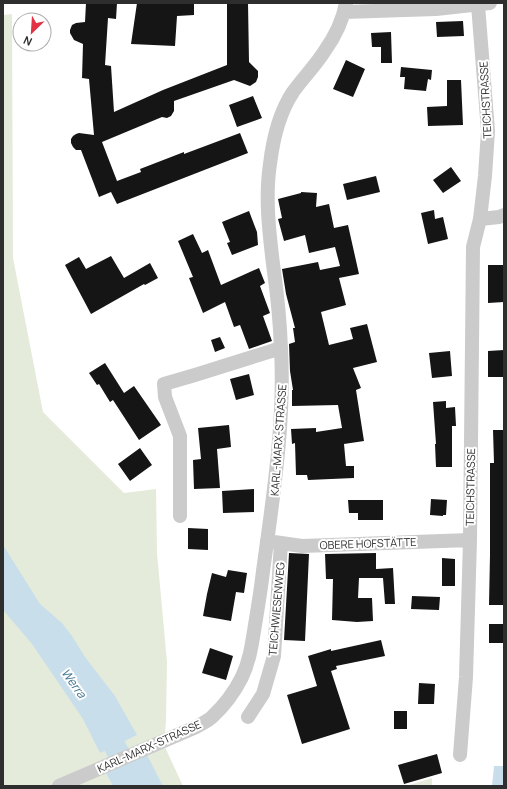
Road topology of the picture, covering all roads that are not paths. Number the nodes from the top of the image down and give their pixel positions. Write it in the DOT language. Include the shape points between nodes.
graph roads {
  1 [pos="484,4"];
  2 [pos="345,7"];
  3 [pos="504,215"];
  4 [pos="480,219"];
  5 [pos="281,348"];
  6 [pos="180,516"];
  7 [pos="470,540"];
  8 [pos="267,541"];
  9 [pos="281,544"];
  10 [pos="248,717"];
  11 [pos="460,755"];
  12 [pos="59,786"];
  1 -- 2 [label="street" via="436,9"];
  1 -- 4 [label="street, TEICHSTRASSE" via="488,131"];
  2 -- 5 [label="street, KARL-MARX-STRASSE" via="325,51 293,92 283,111 269,166 269,228"];
  3 -- 4 [label="street"];
  4 -- 7 [label="street, TEICHSTRASSE" via="473,247"];
  5 -- 6 [label="street" via="164,384 165,397 180,436"];
  5 -- 8 [label="street, KARL-MARX-STRASSE" via="283,389 279,445"];
  7 -- 9 [label="street, OBERE HOFSTÄTTE" via="302,546"];
  7 -- 11 [label="street, TEICHSTRASSE" via="466,677"];
  8 -- 9 [label="street, OBERE HOFSTÄTTE"];
  8 -- 12 [label="street, KARL-MARX-STRASSE" via="248,663 222,706 211,718 196,727"];
  9 -- 10 [label="street, TEICHWIESENWEG" via="274,656 263,694"];
}
